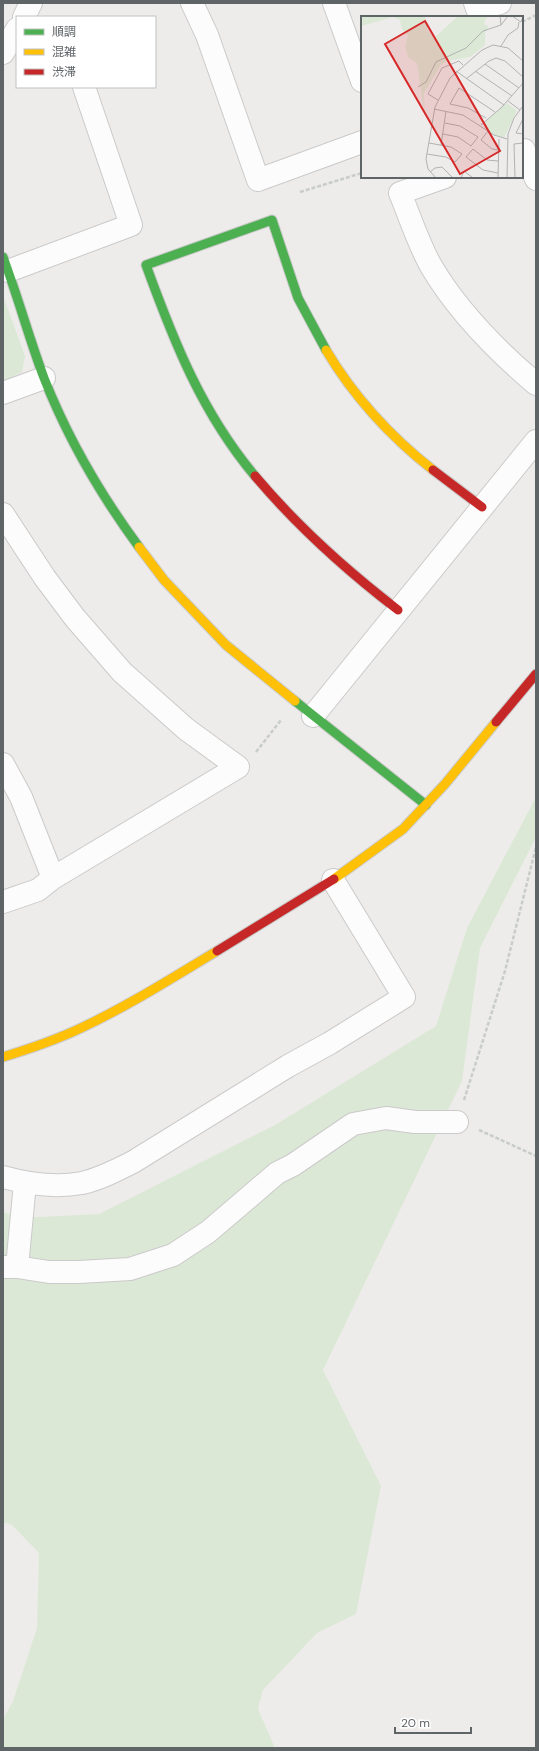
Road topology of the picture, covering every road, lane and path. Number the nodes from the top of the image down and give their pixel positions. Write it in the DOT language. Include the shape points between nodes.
graph roads {
  1 [pos="31,3"];
  2 [pos="192,3"];
  3 [pos="334,3"];
  4 [pos="475,3"];
  5 [pos="500,3"];
  6 [pos="536,15"];
  7 [pos="24,16"];
  8 [pos="523,22"];
  9 [pos="16,31"];
  10 [pos="3,53"];
  11 [pos="361,78"];
  12 [pos="84,88"];
  13 [pos="361,142"];
  14 [pos="523,150"];
  15 [pos="442,178"];
  16 [pos="536,178"];
  17 [pos="6,264"];
  18 [pos="44,378"];
  19 [pos="536,384"];
  20 [pos="3,393"];
  21 [pos="536,441"];
  22 [pos="482,507"];
  23 [pos="3,514"];
  24 [pos="398,610"];
  25 [pos="536,674"];
  26 [pos="295,702"];
  27 [pos="312,716"];
  28 [pos="3,764"];
  29 [pos="238,768"];
  30 [pos="426,805"];
  31 [pos="536,847"];
  32 [pos="53,878"];
  33 [pos="333,880"];
  34 [pos="3,902"];
  35 [pos="3,1057"];
  36 [pos="457,1122"];
  37 [pos="536,1156"];
  38 [pos="3,1177"];
  39 [pos="26,1183"];
  40 [pos="10,1267"];
  1 -- 7 [label="street"];
  2 -- 13 [label="street" via="258,180"];
  3 -- 11 [label="street"];
  4 -- 5 [label="street" via="477,10"];
  6 -- 8 [label="path"];
  9 -- 10 [label="street"];
  12 -- 17 [label="street" via="131,225"];
  14 -- 16 [label="street"];
  15 -- 19 [label="street" via="400,193 421,246 446,289 467,316 512,364"];
  17 -- 18 [label="street"];
  18 -- 20 [label="street"];
  18 -- 26 [label="street" via="81,460 119,520 164,580 226,645"];
  21 -- 22 [label="street"];
  22 -- 24 [label="street"];
  22 -- 24 [label="street" via="407,448 383,425 348,382 330,356 298,297 272,220 146,266 183,360 207,407 255,478 315,542 364,585"];
  23 -- 29 [label="street" via="75,618 122,672 186,729"];
  24 -- 27 [label="street"];
  25 -- 30 [label="street"];
  26 -- 27 [label="street"];
  26 -- 29 [label="path" via="250,760"];
  27 -- 30 [label="street"];
  28 -- 32 [label="street" via="21,797"];
  29 -- 32 [label="street"];
  30 -- 33 [label="street" via="403,829"];
  31 -- 36 [label="path" via="505,971"];
  32 -- 34 [label="street" via="38,890"];
  33 -- 35 [label="street" via="157,987 80,1028"];
  33 -- 39 [label="street" via="404,997 133,1162 109,1174 83,1183 66,1185"];
  36 -- 37 [label="path" via="490,1134"];
  36 -- 40 [label="street" via="415,1122 386,1118 354,1124 277,1173 208,1232 173,1255 137,1267 79,1272 49,1272"];
  38 -- 39 [label="street"];
  39 -- 40 [label="street"];
}
